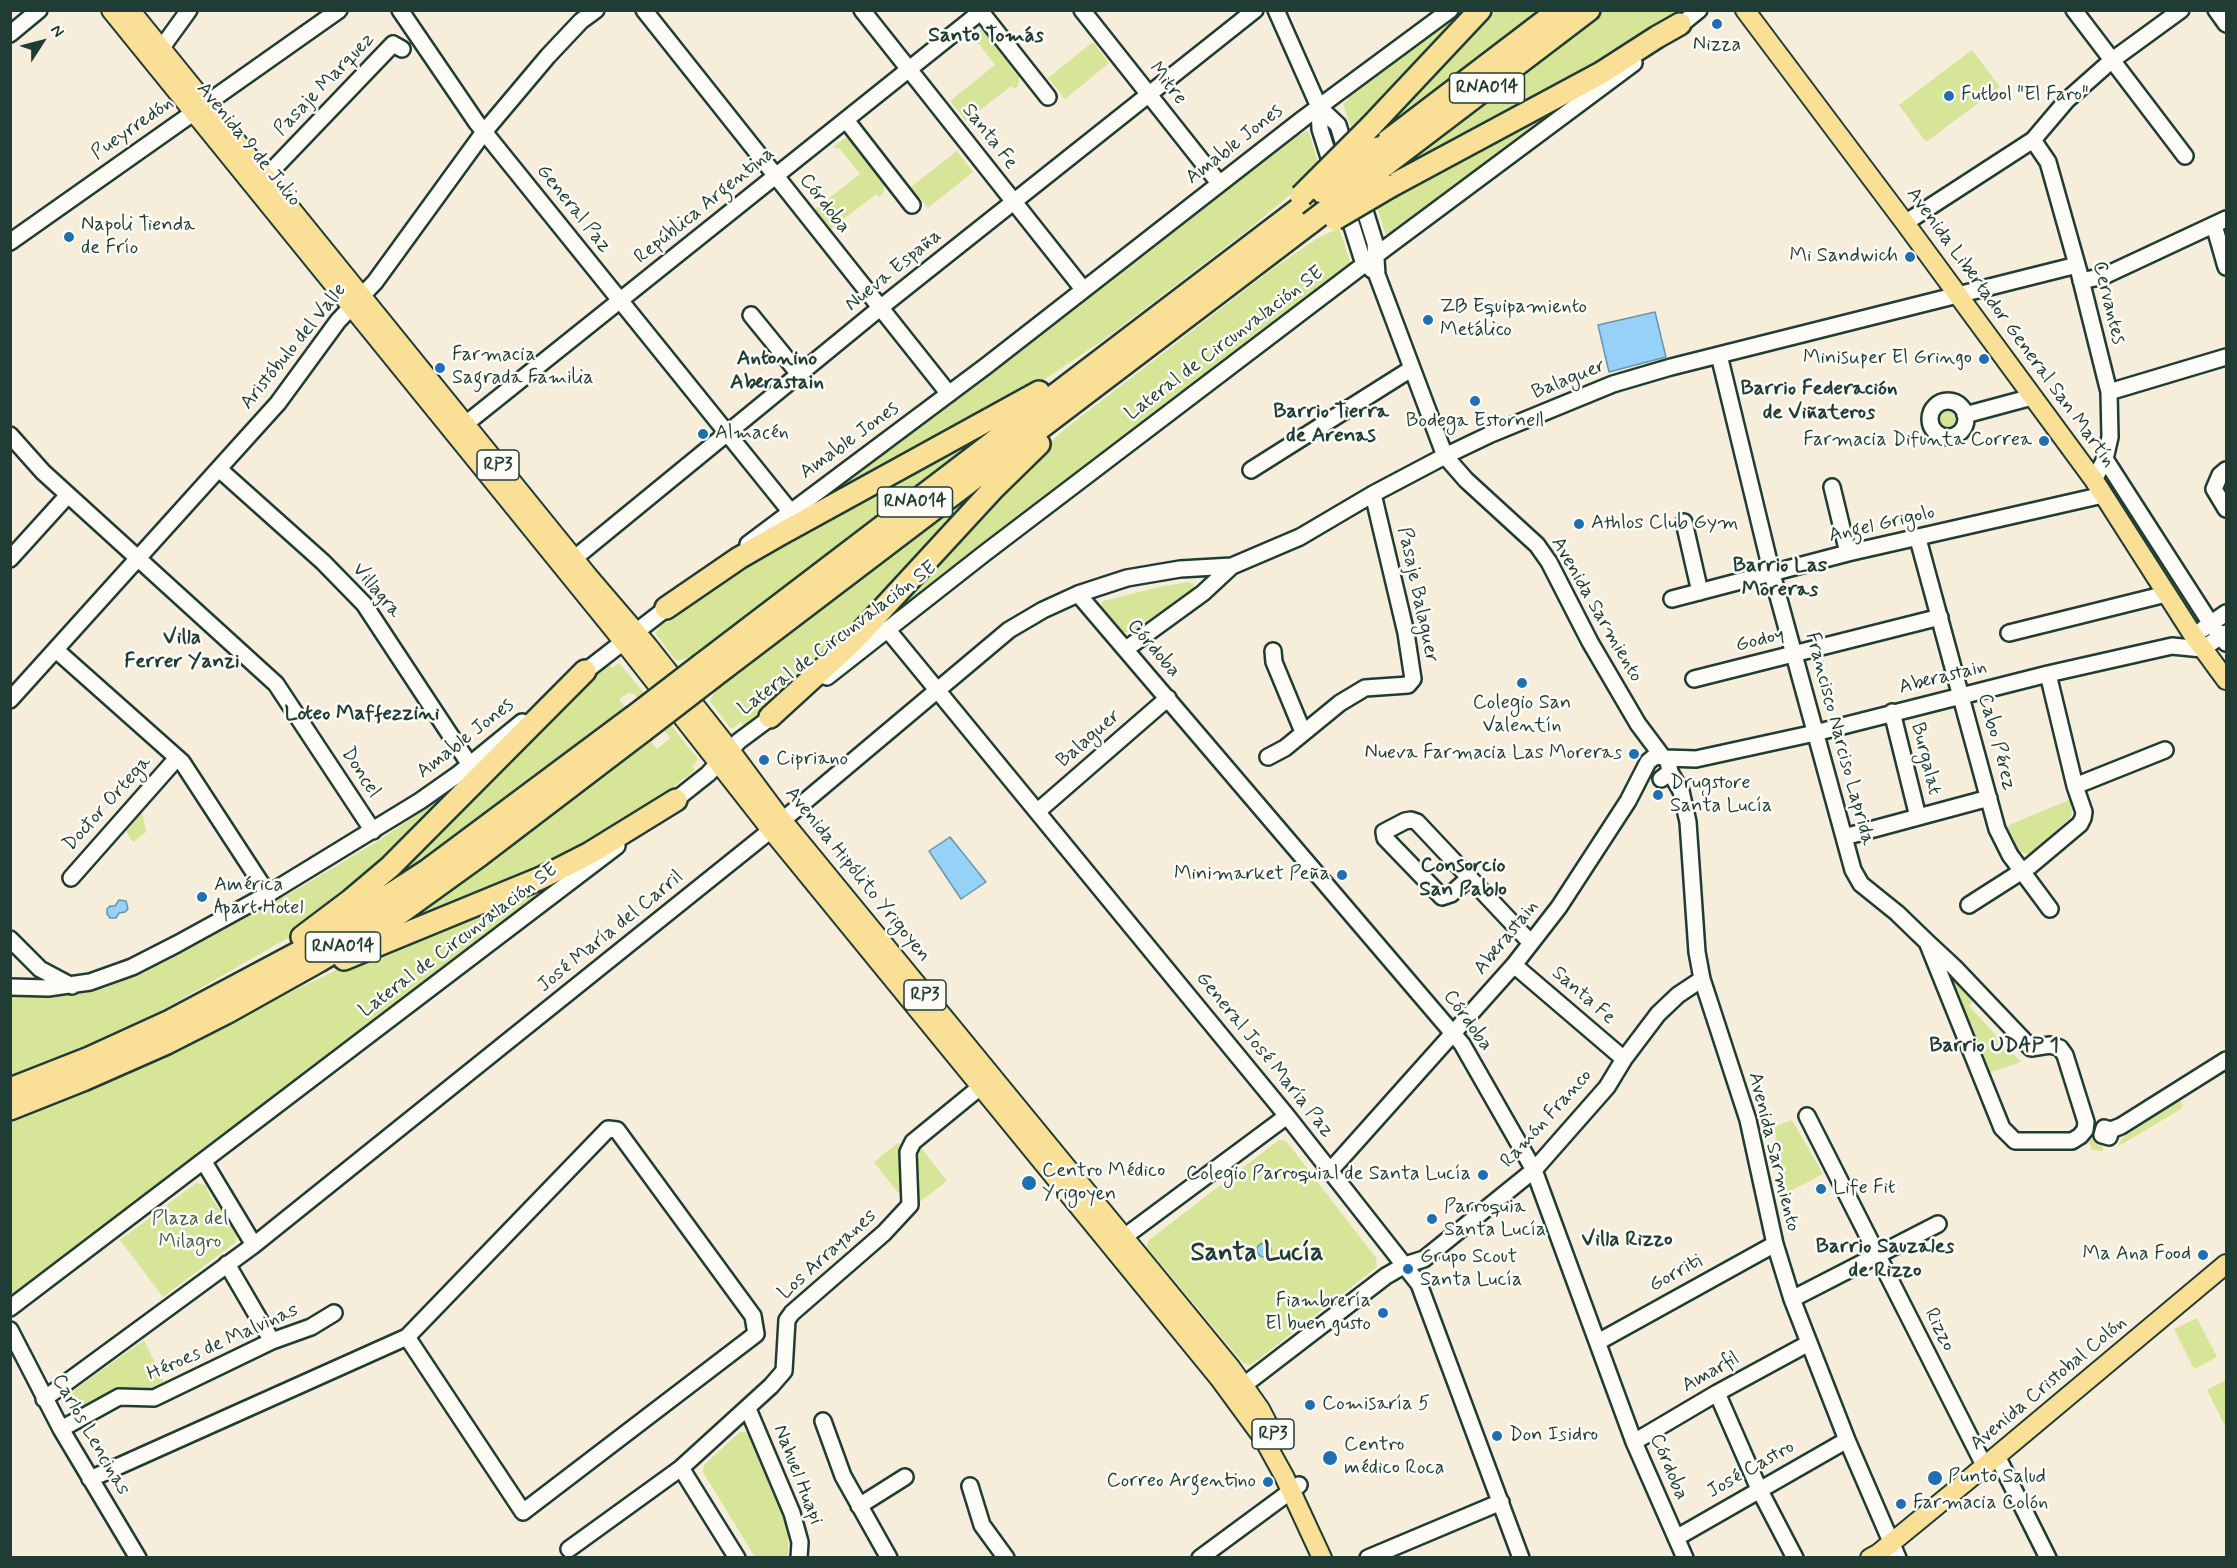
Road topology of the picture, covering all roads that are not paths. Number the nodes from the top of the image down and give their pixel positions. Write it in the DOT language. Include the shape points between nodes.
graph roads {
  1 [pos="39,10"];
  2 [pos="111,10"];
  3 [pos="130,10"];
  4 [pos="189,10"];
  5 [pos="339,10"];
  6 [pos="400,10"];
  7 [pos="596,10"];
  8 [pos="644,10"];
  9 [pos="862,10"];
  10 [pos="1082,10"];
  11 [pos="1255,10"];
  12 [pos="1276,10"];
  13 [pos="1450,10"];
  14 [pos="1480,10"];
  15 [pos="1559,10"];
  16 [pos="1589,10"];
  17 [pos="1699,10"];
  18 [pos="1745,10"];
  19 [pos="2074,10"];
  20 [pos="2181,10"];
  21 [pos="2216,10"];
  22 [pos="982,11"];
  23 [pos="1680,24"];
  24 [pos="2226,24"];
  25 [pos="10,34"];
  26 [pos="402,49"];
  27 [pos="156,55"];
  28 [pos="2110,61"];
  29 [pos="909,70"];
  30 [pos="1149,95"];
  31 [pos="1047,97"];
  32 [pos="1319,107"];
  33 [pos="199,109"];
  34 [pos="846,120"];
  35 [pos="484,132"];
  36 [pos="2033,140"];
  37 [pos="2185,156"];
  38 [pos="1384,167"];
  39 [pos="776,177"];
  40 [pos="1219,183"];
  41 [pos="260,184"];
  42 [pos="1014,202"];
  43 [pos="912,205"];
  44 [pos="1307,214"];
  45 [pos="2220,222"];
  46 [pos="1905,223"];
  47 [pos="10,242"];
  48 [pos="1371,259"];
  49 [pos="2077,265"];
  50 [pos="2226,267"];
  51 [pos="2081,281"];
  52 [pos="1083,289"];
  53 [pos="1956,294"];
  54 [pos="620,301"];
  55 [pos="356,302"];
  56 [pos="880,308"];
  57 [pos="751,315"];
  58 [pos="1127,340"];
  59 [pos="1719,355"];
  60 [pos="2226,357"];
  61 [pos="1120,368"];
  62 [pos="1411,369"];
  63 [pos="799,374"];
  64 [pos="2109,392"];
  65 [pos="949,394"];
  66 [pos="2032,397"];
  67 [pos="1965,415"];
  68 [pos="459,429"];
  69 [pos="728,433"];
  70 [pos="10,435"];
  71 [pos="1445,456"];
  72 [pos="2105,459"];
  73 [pos="219,469"];
  74 [pos="1251,470"];
  75 [pos="2221,476"];
  76 [pos="1832,487"];
  77 [pos="2099,487"];
  78 [pos="1373,494"];
  79 [pos="68,495"];
  80 [pos="2226,509"];
  81 [pos="790,511"];
  82 [pos="1684,522"];
  83 [pos="1918,538"];
  84 [pos="1848,554"];
  85 [pos="138,558"];
  86 [pos="10,559"];
  87 [pos="569,564"];
  88 [pos="1232,566"];
  89 [pos="1772,574"];
  90 [pos="1700,592"];
  91 [pos="1078,594"];
  92 [pos="2166,594"];
  93 [pos="1672,599"];
  94 [pos="666,608"];
  95 [pos="2226,613"];
  96 [pos="1940,617"];
  97 [pos="887,630"];
  98 [pos="2009,633"];
  99 [pos="2221,634"];
  100 [pos="628,637"];
  101 [pos="2198,642"];
  102 [pos="1126,649"];
  103 [pos="56,650"];
  104 [pos="1273,651"];
  105 [pos="1794,654"];
  106 [pos="585,670"];
  107 [pos="708,670"];
  108 [pos="2048,674"];
  109 [pos="1694,679"];
  110 [pos="2226,680"];
  111 [pos="936,692"];
  112 [pos="1961,695"];
  113 [pos="1168,698"];
  114 [pos="10,700"];
  115 [pos="1892,712"];
  116 [pos="770,717"];
  117 [pos="638,724"];
  118 [pos="1638,724"];
  119 [pos="1303,732"];
  120 [pos="1815,733"];
  121 [pos="2165,750"];
  122 [pos="724,757"];
  123 [pos="1268,757"];
  124 [pos="177,758"];
  125 [pos="470,765"];
  126 [pos="1647,765"];
  127 [pos="1664,769"];
  128 [pos="2075,786"];
  129 [pos="1989,798"];
  130 [pos="676,800"];
  131 [pos="1628,801"];
  132 [pos="1038,811"];
  133 [pos="1918,817"];
  134 [pos="777,825"];
  135 [pos="373,831"];
  136 [pos="1844,837"];
  137 [pos="2022,872"];
  138 [pos="1469,878"];
  139 [pos="71,879"];
  140 [pos="268,894"];
  141 [pos="1969,904"];
  142 [pos="2050,909"];
  143 [pos="10,939"];
  144 [pos="1927,942"];
  145 [pos="1531,943"];
  146 [pos="30,959"];
  147 [pos="1514,964"];
  148 [pos="1702,980"];
  149 [pos="72,986"];
  150 [pos="12,987"];
  151 [pos="226,1013"];
  152 [pos="170,1021"];
  153 [pos="1454,1033"];
  154 [pos="1624,1059"];
  155 [pos="2226,1060"];
  156 [pos="987,1082"];
  157 [pos="10,1089"];
  158 [pos="10,1109"];
  159 [pos="1287,1116"];
  160 [pos="1807,1116"];
  161 [pos="2111,1130"];
  162 [pos="204,1162"];
  163 [pos="1534,1170"];
  164 [pos="1330,1171"];
  165 [pos="1938,1224"];
  166 [pos="1117,1243"];
  167 [pos="1774,1244"];
  168 [pos="254,1245"];
  169 [pos="1878,1256"];
  170 [pos="227,1264"];
  171 [pos="2226,1264"];
  172 [pos="1405,1266"];
  173 [pos="1792,1299"];
  174 [pos="10,1308"];
  175 [pos="334,1313"];
  176 [pos="10,1330"];
  177 [pos="407,1337"];
  178 [pos="272,1341"];
  179 [pos="1598,1342"];
  180 [pos="1809,1343"];
  181 [pos="1238,1390"];
  182 [pos="1717,1393"];
  183 [pos="44,1399"];
  184 [pos="748,1409"];
  185 [pos="823,1421"];
  186 [pos="61,1429"];
  187 [pos="1847,1440"];
  188 [pos="1634,1442"];
  189 [pos="1991,1461"];
  190 [pos="681,1468"];
  191 [pos="905,1477"];
  192 [pos="90,1479"];
  193 [pos="970,1486"];
  194 [pos="1295,1488"];
  195 [pos="1759,1489"];
  196 [pos="1501,1502"];
  197 [pos="859,1506"];
  198 [pos="1676,1538"];
  199 [pos="569,1549"];
  200 [pos="1895,1550"];
  201 [pos="138,1557"];
  202 [pos="737,1557"];
  203 [pos="799,1557"];
  204 [pos="889,1557"];
  205 [pos="1006,1557"];
  206 [pos="1200,1557"];
  207 [pos="1322,1557"];
  208 [pos="1333,1557"];
  209 [pos="1368,1557"];
  210 [pos="1521,1557"];
  211 [pos="1685,1557"];
  212 [pos="1795,1557"];
  213 [pos="1870,1557"];
  214 [pos="2048,1557"];
  1 -- 25 [label="street"];
  2 -- 27 [label="main road, Avenida 9 de Julio"];
  3 -- 27 [label="main road, Avenida 9 de Julio"];
  4 -- 27 [label="street"];
  5 -- 33 [label="street, Pueyrredón"];
  6 -- 35 [label="street, General Paz"];
  7 -- 35 [label="street, Aristóbulo del Valle" via="548,56"];
  8 -- 39 [label="street, Córdoba"];
  9 -- 29 [label="street, Santa Fe"];
  10 -- 30 [label="street, Mitre"];
  11 -- 30 [label="street, Nueva España"];
  12 -- 32 [label="street, Avenida Sarmiento"];
  13 -- 32 [label="street, Amable Jones"];
  14 -- 44 [label="highway, bridge" via="1371,126"];
  15 -- 38 [label="highway, RNA014"];
  16 -- 38 [label="highway, RNA014"];
  17 -- 23 [label="street, Lateral de Circunvalación SE"];
  18 -- 46 [label="main road, Avenida Libertador General San Martín"];
  19 -- 28 [label="street"];
  20 -- 28 [label="street"];
  21 -- 24 [label="street"];
  22 -- 29 [label="street, República Argentina"];
  22 -- 31 [label="street"];
  23 -- 38 [label="highway" via="1575,87"];
  23 -- 48 [label="street, Lateral de Circunvalación SE" via="1630,66"];
  26 -- 41 [label="street, Pasaje Marquez" via="393,44"];
  27 -- 33 [label="main road, Avenida 9 de Julio"];
  28 -- 36 [label="street" via="2067,100"];
  28 -- 37 [label="street"];
  29 -- 34 [label="street, República Argentina"];
  29 -- 42 [label="street, Santa Fe"];
  30 -- 40 [label="street, Mitre"];
  30 -- 42 [label="street, Nueva España"];
  32 -- 40 [label="street, Amable Jones"];
  32 -- 48 [label="street, Avenida Sarmiento" via="1320,129 1362,258"];
  33 -- 41 [label="main road, Avenida 9 de Julio"];
  33 -- 47 [label="street, Pueyrredón"];
  34 -- 39 [label="street, República Argentina"];
  34 -- 43 [label="street"];
  35 -- 54 [label="street, General Paz"];
  35 -- 55 [label="street, Aristóbulo del Valle" via="375,282"];
  36 -- 46 [label="street"];
  36 -- 49 [label="street, Cervantes" via="2048,162"];
  38 -- 44 [label="highway, RNA014, bridge"];
  39 -- 54 [label="street, República Argentina"];
  39 -- 56 [label="street, Córdoba"];
  40 -- 52 [label="street, Amable Jones"];
  41 -- 55 [label="main road, Avenida 9 de Julio"];
  42 -- 52 [label="street, Santa Fe"];
  42 -- 56 [label="street, Nueva España"];
  44 -- 58 [label="highway, RNA014"];
  44 -- 61 [label="highway, RNA014" via="1233,282"];
  45 -- 50 [label="street"];
  45 -- 51 [label="street" via="2104,276"];
  46 -- 53 [label="main road, Avenida Libertador General San Martín"];
  48 -- 62 [label="street, Avenida Sarmiento"];
  48 -- 97 [label="street, Lateral de Circunvalación SE"];
  49 -- 51 [label="street, Cervantes"];
  49 -- 53 [label="street, Balaguer"];
  51 -- 64 [label="street, Cervantes"];
  52 -- 65 [label="street, Amable Jones"];
  53 -- 59 [label="street, Balaguer"];
  53 -- 66 [label="main road, Avenida Libertador General San Martín"];
  54 -- 68 [label="street, República Argentina"];
  54 -- 69 [label="street, General Paz"];
  55 -- 68 [label="main road, Avenida Hipólito Yrigoyen / RP3"];
  55 -- 73 [label="street, Aristóbulo del Valle" via="278,403"];
  56 -- 63 [label="street, Nueva España"];
  56 -- 65 [label="street, Córdoba"];
  57 -- 63 [label="street"];
  58 -- 94 [label="highway" via="998,416 739,558"];
  58 -- 107 [label="highway, RNA014"];
  59 -- 71 [label="street, Balaguer" via="1613,384"];
  59 -- 89 [label="street, Francisco Narciso Laprida"];
  60 -- 64 [label="street"];
  61 -- 107 [label="highway, RNA014"];
  61 -- 116 [label="highway" via="1006,476 853,642"];
  62 -- 71 [label="street, Avenida Sarmiento"];
  62 -- 74 [label="street"];
  63 -- 69 [label="street, Nueva España"];
  64 -- 72 [label="street, Cervantes" via="2110,437"];
  65 -- 81 [label="street, Amable Jones"];
  66 -- 67 [label="street"];
  66 -- 77 [label="main road, Avenida Libertador General San Martín"];
  68 -- 87 [label="main road, Avenida Hipólito Yrigoyen / RP3"];
  69 -- 81 [label="street, General Paz"];
  69 -- 87 [label="street, Nueva España"];
  70 -- 79 [label="street, Doncel"];
  71 -- 78 [label="street, Balaguer"];
  71 -- 118 [label="street, Avenida Sarmiento" via="1537,545"];
  72 -- 77 [label="street, Cervantes"];
  72 -- 99 [label="street"];
  73 -- 85 [label="street, Aristóbulo del Valle"];
  73 -- 125 [label="street, Villagra" via="364,604"];
  75 -- 80 [label="street" via="2214,489"];
  76 -- 84 [label="street"];
  77 -- 83 [label="street, Angel Grigolo"];
  77 -- 92 [label="main road, Avenida Libertador General San Martín"];
  78 -- 88 [label="street, Balaguer" via="1300,537"];
  78 -- 119 [label="street, Pasaje Balaguer" via="1413,679 1408,685 1365,688"];
  79 -- 85 [label="street, Doncel"];
  79 -- 86 [label="street"];
  81 -- 94 [label="street, Amable Jones"];
  82 -- 90 [label="street"];
  83 -- 84 [label="street, Angel Grigolo"];
  83 -- 96 [label="street, Cabo Pérez"];
  84 -- 89 [label="street, Angel Grigolo"];
  85 -- 103 [label="street, Aristóbulo del Valle"];
  85 -- 135 [label="street, Doncel" via="276,684"];
  87 -- 100 [label="main road, Avenida Hipólito Yrigoyen / RP3"];
  88 -- 91 [label="street, José María del Carril" via="1127,578"];
  88 -- 102 [label="street, Balaguer" via="1203,593"];
  89 -- 90 [label="street, Angel Grigolo"];
  89 -- 105 [label="street, Francisco Narciso Laprida"];
  90 -- 93 [label="street, Angel Grigolo"];
  91 -- 102 [label="street, Córdoba"];
  91 -- 111 [label="street, José María del Carril" via="1009,630"];
  92 -- 98 [label="street"];
  92 -- 101 [label="main road, Avenida Libertador General San Martín"];
  94 -- 100 [label="street, Amable Jones"];
  95 -- 99 [label="street"];
  96 -- 105 [label="street, Godoy"];
  96 -- 112 [label="street, Cabo Pérez"];
  97 -- 111 [label="street, General José María Paz"];
  97 -- 116 [label="street, Lateral de Circunvalación SE"];
  99 -- 101 [label="street"];
  100 -- 106 [label="street, Amable Jones"];
  100 -- 122 [label="main road, Avenida Hipólito Yrigoyen / RP3" via="648,646"];
  101 -- 108 [label="street, Aberastain"];
  101 -- 110 [label="main road, Avenida Libertador General San Martín"];
  102 -- 113 [label="street, Córdoba"];
  103 -- 114 [label="street, Aristóbulo del Valle"];
  103 -- 124 [label="street"];
  104 -- 119 [label="street"];
  105 -- 109 [label="street, Godoy"];
  105 -- 120 [label="street, Francisco Narciso Laprida"];
  106 -- 125 [label="street, Amable Jones"];
  106 -- 152 [label="highway" via="372,883 291,944"];
  107 -- 117 [label="highway, RNA014, bridge"];
  108 -- 112 [label="street, Aberastain"];
  108 -- 128 [label="street"];
  111 -- 132 [label="street, General José María Paz"];
  111 -- 134 [label="street, José María del Carril"];
  112 -- 115 [label="street, Aberastain"];
  112 -- 129 [label="street, Cabo Pérez"];
  113 -- 132 [label="street, Balaguer"];
  113 -- 153 [label="street, Córdoba"];
  115 -- 120 [label="street, Aberastain"];
  115 -- 133 [label="street, Burgalat"];
  116 -- 122 [label="street, Lateral de Circunvalación SE"];
  117 -- 151 [label="highway, RNA014" via="479,856 400,913"];
  117 -- 152 [label="highway, RNA014" via="379,903 280,963"];
  118 -- 126 [label="street, Avenida Sarmiento"];
  118 -- 127 [label="street, Avenida Sarmiento"];
  119 -- 123 [label="street, Pasaje Balaguer" via="1286,748"];
  120 -- 127 [label="street, Aberastain"];
  120 -- 136 [label="street, Francisco Narciso Laprida"];
  121 -- 128 [label="street"];
  122 -- 130 [label="street, Lateral de Circunvalación SE"];
  122 -- 134 [label="main road, Avenida Hipólito Yrigoyen / RP3"];
  124 -- 139 [label="street, Doctor Ortega"];
  124 -- 140 [label="street"];
  125 -- 135 [label="street, Amable Jones"];
  126 -- 127 [label="street" via="1650,776"];
  126 -- 131 [label="street, Aberastain"];
  127 -- 131 [label="street, Aberastain"];
  127 -- 148 [label="street, Avenida Sarmiento" via="1681,791 1690,835"];
  128 -- 137 [label="street" via="2084,812 2080,824"];
  129 -- 133 [label="street"];
  129 -- 137 [label="street, Cabo Pérez" via="1997,829"];
  130 -- 151 [label="highway" via="541,878 344,959"];
  130 -- 162 [label="street, Lateral de Circunvalación SE"];
  131 -- 145 [label="street, Aberastain"];
  132 -- 159 [label="street, General José María Paz"];
  133 -- 136 [label="street"];
  134 -- 156 [label="main road, Avenida Hipólito Yrigoyen / RP3"];
  134 -- 168 [label="street, José María del Carril"];
  135 -- 140 [label="street, Amable Jones"];
  136 -- 144 [label="street, Francisco Narciso Laprida" via="1861,884"];
  137 -- 141 [label="street"];
  137 -- 142 [label="street, Cabo Pérez"];
  138 -- 138 [label="street" via="1442,897 1385,838 1384,832 1405,821 1417,822"];
  138 -- 145 [label="street"];
  140 -- 149 [label="street, Amable Jones" via="132,967"];
  143 -- 146 [label="street"];
  144 -- 144 [label="street, Francisco Narciso Laprida" via="2031,1048 2060,1048 2086,1122 2085,1130 2072,1141 2015,1141 2002,1128"];
  145 -- 147 [label="street, Aberastain"];
  146 -- 149 [label="street"];
  146 -- 150 [label="street" via="27,976"];
  147 -- 153 [label="street, Aberastain"];
  147 -- 154 [label="street, Santa Fe"];
  148 -- 154 [label="street, Ramón Franco" via="1678,994 1658,1014"];
  148 -- 167 [label="street, Avenida Sarmiento" via="1748,1120"];
  149 -- 150 [label="street, Amable Jones"];
  151 -- 158 [label="highway, RNA014" via="127,1061"];
  152 -- 157 [label="highway, RNA014"];
  153 -- 163 [label="street, Córdoba"];
  153 -- 164 [label="street, Aberastain"];
  154 -- 163 [label="street, Ramón Franco" via="1607,1087"];
  155 -- 161 [label="street"];
  156 -- 166 [label="main road, Avenida Hipólito Yrigoyen / RP3"];
  156 -- 184 [label="street, Los Arrayanes" via="913,1142 908,1152 910,1205 885,1233 792,1313 788,1320 784,1371"];
  159 -- 164 [label="street, General José María Paz"];
  159 -- 166 [label="street"];
  160 -- 169 [label="street, Rizzo"];
  162 -- 168 [label="street"];
  162 -- 174 [label="street, Lateral de Circunvalación SE"];
  163 -- 172 [label="street, Ramón Franco" via="1424,1259"];
  163 -- 179 [label="street, Córdoba"];
  164 -- 172 [label="street, General José María Paz"];
  165 -- 169 [label="street"];
  166 -- 181 [label="main road, Avenida Hipólito Yrigoyen / RP3"];
  167 -- 173 [label="street, Avenida Sarmiento"];
  167 -- 179 [label="street, Gorriti"];
  168 -- 170 [label="street, José María del Carril"];
  169 -- 173 [label="street"];
  169 -- 189 [label="street, Rizzo"];
  170 -- 178 [label="street"];
  170 -- 183 [label="street, José María del Carril"];
  171 -- 189 [label="main road, Avenida Cristobal Colón"];
  172 -- 181 [label="street, Ramón Franco" via="1386,1276"];
  172 -- 196 [label="street, General José María Paz" via="1419,1284"];
  173 -- 180 [label="street, Avenida Sarmiento"];
  175 -- 178 [label="street, Héroes de Malvinas" via="311,1328"];
  176 -- 183 [label="street, Carlos Lencinas"];
  177 -- 177 [label="street" via="523,1512 756,1334 753,1316 617,1130 608,1129"];
  177 -- 192 [label="street"];
  178 -- 186 [label="street, Héroes de Malvinas" via="154,1398 119,1397"];
  179 -- 188 [label="street, Córdoba"];
  180 -- 182 [label="street, Amarfil"];
  180 -- 187 [label="street, Avenida Sarmiento"];
  181 -- 194 [label="main road, Avenida Hipólito Yrigoyen / RP3" via="1260,1409 1293,1470"];
  182 -- 188 [label="street, Amarfil"];
  182 -- 195 [label="street"];
  183 -- 186 [label="street, Carlos Lencinas"];
  184 -- 190 [label="street, Los Arrayanes"];
  184 -- 203 [label="street, Nahuel Huapi" via="792,1513 800,1542"];
  185 -- 197 [label="street" via="843,1476"];
  186 -- 192 [label="street, Carlos Lencinas"];
  187 -- 195 [label="street, José Castro"];
  187 -- 200 [label="street, Avenida Sarmiento"];
  188 -- 198 [label="street, Córdoba"];
  189 -- 200 [label="main road, Avenida Cristobal Colón"];
  189 -- 214 [label="street, Rizzo"];
  190 -- 199 [label="street, Los Arrayanes"];
  190 -- 202 [label="street"];
  191 -- 197 [label="street"];
  192 -- 201 [label="street, Carlos Lencinas"];
  193 -- 205 [label="street" via="982,1525"];
  194 -- 206 [label="street"];
  194 -- 207 [label="main road, Avenida Hipólito Yrigoyen / RP3"];
  194 -- 208 [label="main road, Avenida Hipólito Yrigoyen / RP3"];
  195 -- 198 [label="street, José Castro"];
  195 -- 212 [label="street"];
  196 -- 209 [label="street"];
  196 -- 210 [label="street, General José María Paz"];
  197 -- 204 [label="street"];
  198 -- 211 [label="street, Córdoba"];
  200 -- 213 [label="main road, Avenida Cristobal Colón"];
}
